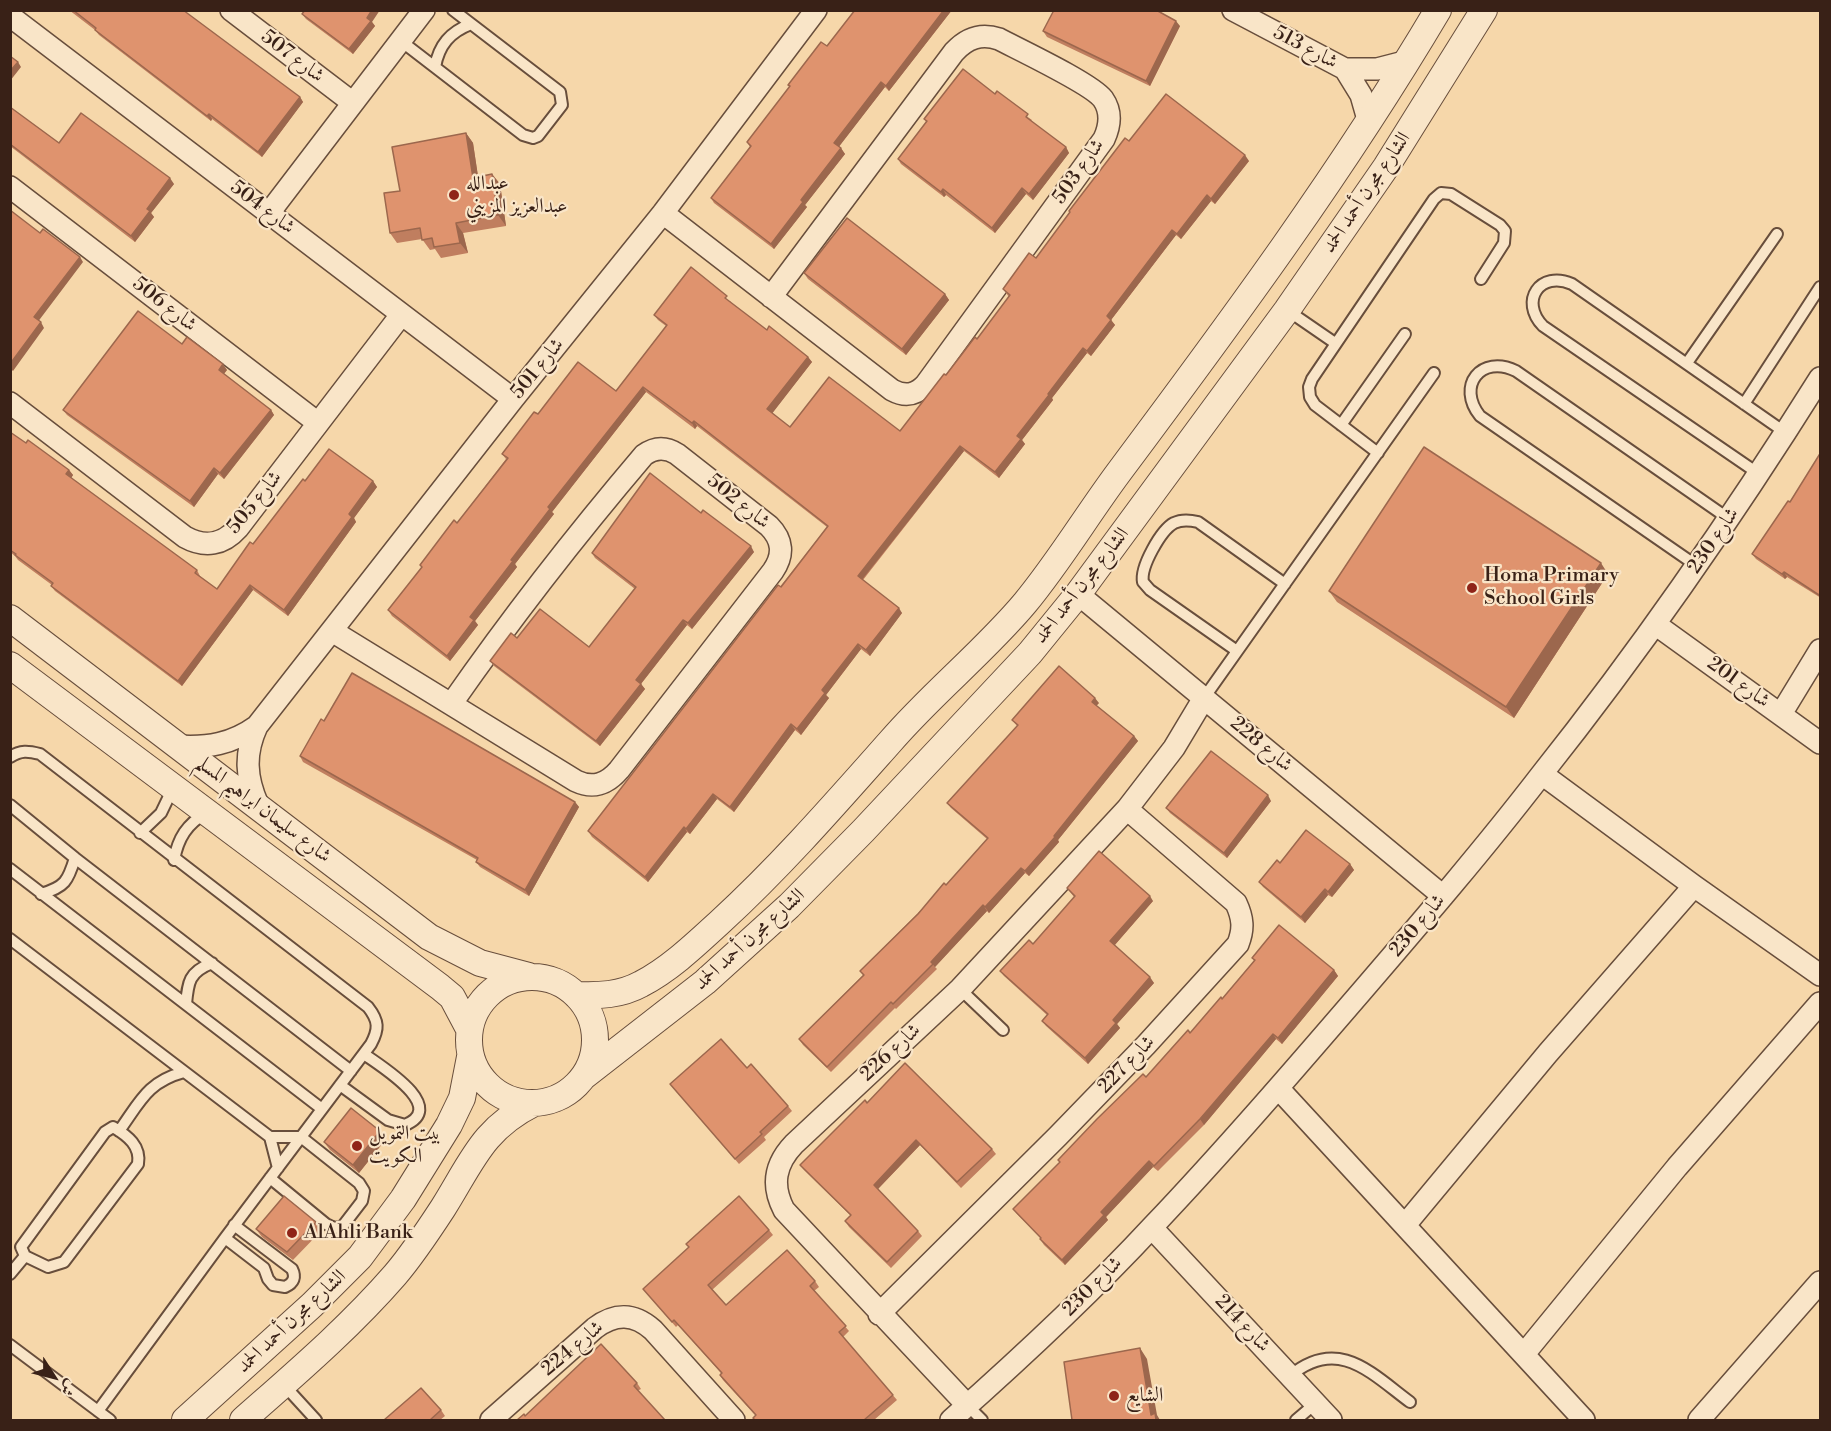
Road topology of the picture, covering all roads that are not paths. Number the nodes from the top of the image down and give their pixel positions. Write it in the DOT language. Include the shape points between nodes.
graph roads {
  1 [pos="231,10"];
  2 [pos="424,10"];
  3 [pos="453,10"];
  4 [pos="816,10"];
  5 [pos="1233,10"];
  6 [pos="1438,10"];
  7 [pos="1484,10"];
  8 [pos="10,16"];
  9 [pos="471,24"];
  10 [pos="401,41"];
  11 [pos="1408,61"];
  12 [pos="435,68"];
  13 [pos="1346,69"];
  14 [pos="353,103"];
  15 [pos="1369,123"];
  16 [pos="10,187"];
  17 [pos="269,213"];
  18 [pos="663,213"];
  19 [pos="1777,234"];
  20 [pos="1481,279"];
  21 [pos="1821,287"];
  22 [pos="771,297"];
  23 [pos="1287,310"];
  24 [pos="401,315"];
  25 [pos="1406,334"];
  26 [pos="1335,343"];
  27 [pos="1687,363"];
  28 [pos="1434,373"];
  29 [pos="1821,378"];
  30 [pos="513,399"];
  31 [pos="10,403"];
  32 [pos="1744,404"];
  33 [pos="318,423"];
  34 [pos="1341,425"];
  35 [pos="1151,430"];
  36 [pos="1786,433"];
  37 [pos="1182,452"];
  38 [pos="1378,453"];
  39 [pos="1759,474"];
  40 [pos="1729,519"];
  41 [pos="1696,566"];
  42 [pos="1285,584"];
  43 [pos="1078,594"];
  44 [pos="10,618"];
  45 [pos="1656,624"];
  46 [pos="1004,627"];
  47 [pos="332,630"];
  48 [pos="1821,650"];
  49 [pos="1238,651"];
  50 [pos="1030,653"];
  51 [pos="10,665"];
  52 [pos="1204,698"];
  53 [pos="452,703"];
  54 [pos="1781,714"];
  55 [pos="257,726"];
  56 [pos="1821,743"];
  57 [pos="177,746"];
  58 [pos="10,757"];
  59 [pos="1542,774"];
  60 [pos="173,788"];
  61 [pos="10,805"];
  62 [pos="258,806"];
  63 [pos="1127,809"];
  64 [pos="207,813"];
  65 [pos="140,833"];
  66 [pos="75,858"];
  67 [pos="174,860"];
  68 [pos="10,869"];
  69 [pos="1694,886"];
  70 [pos="41,894"];
  71 [pos="1443,896"];
  72 [pos="10,939"];
  73 [pos="212,963"];
  74 [pos="1821,975"];
  75 [pos="529,976"];
  76 [pos="960,989"];
  77 [pos="576,994"];
  78 [pos="1821,1003"];
  79 [pos="186,1004"];
  80 [pos="469,1029"];
  81 [pos="1003,1030"];
  82 [pos="364,1054"];
  83 [pos="470,1057"];
  84 [pos="351,1071"];
  85 [pos="184,1072"];
  86 [pos="583,1077"];
  87 [pos="340,1085"];
  88 [pos="1278,1088"];
  89 [pos="534,1103"];
  90 [pos="322,1109"];
  91 [pos="119,1131"];
  92 [pos="270,1137"];
  93 [pos="301,1137"];
  94 [pos="278,1168"];
  95 [pos="270,1178"];
  96 [pos="234,1225"];
  97 [pos="1405,1225"];
  98 [pos="1152,1228"];
  99 [pos="225,1238"];
  100 [pos="25,1256"];
  101 [pos="10,1274"];
  102 [pos="1821,1282"];
  103 [pos="879,1314"];
  104 [pos="10,1345"];
  105 [pos="1524,1354"];
  106 [pos="1290,1376"];
  107 [pos="283,1384"];
  108 [pos="1410,1402"];
  109 [pos="1316,1403"];
  110 [pos="98,1411"];
  111 [pos="975,1413"];
  112 [pos="110,1420"];
  113 [pos="185,1420"];
  114 [pos="243,1420"];
  115 [pos="316,1420"];
  116 [pos="491,1420"];
  117 [pos="734,1420"];
  118 [pos="951,1420"];
  119 [pos="1296,1420"];
  120 [pos="1331,1420"];
  121 [pos="1584,1420"];
  122 [pos="1699,1420"];
  1 -- 14 [label="street, شارع 507"];
  2 -- 10 [label="street"];
  3 -- 9 [label="lane"];
  4 -- 18 [label="street, شارع 501"];
  5 -- 13 [label="street, شارع 513"];
  6 -- 11 [label="street, الشارع مجرن أحمد الحمد"];
  7 -- 23 [label="street, الشارع مجرن أحمد الحمد" via="1386,167"];
  8 -- 17 [label="street, شارع 504"];
  9 -- 12 [label="lane" via="460,28 442,45"];
  9 -- 12 [label="lane" via="560,92 562,105 543,132 533,138 523,135"];
  10 -- 12 [label="lane"];
  10 -- 14 [label="street"];
  11 -- 13 [label="street, شارع 513" via="1377,69"];
  11 -- 15 [label="street, الشارع مجرن أحمد الحمد"];
  13 -- 15 [label="street, شارع 513"];
  14 -- 17 [label="street"];
  15 -- 35 [label="street, الشارع مجرن أحمد الحمد" via="1263,278"];
  16 -- 33 [label="street, شارع 506"];
  17 -- 24 [label="street, شارع 504"];
  18 -- 22 [label="street, شارع 503"];
  18 -- 30 [label="street, شارع 501"];
  19 -- 27 [label="lane"];
  20 -- 26 [label="lane" via="1504,243 1505,231 1451,194 1441,193"];
  21 -- 32 [label="lane"];
  22 -- 22 [label="street, شارع 503" via="892,390 915,393 926,384 1104,139 1110,120 1104,101 1090,88 999,39 984,36 968,40 954,52"];
  23 -- 26 [label="lane"];
  23 -- 37 [label="street, الشارع مجرن أحمد الحمد"];
  24 -- 30 [label="street, شارع 504"];
  24 -- 33 [label="street, شارع 505"];
  25 -- 34 [label="lane"];
  26 -- 34 [label="lane" via="1309,387 1315,405"];
  27 -- 32 [label="lane"];
  27 -- 39 [label="lane" via="1562,279 1550,280 1533,295 1535,318 1543,326"];
  28 -- 38 [label="lane"];
  29 -- 36 [label="street, شارع 230"];
  30 -- 47 [label="street, شارع 501"];
  31 -- 33 [label="street, شارع 505" via="185,537 204,544 223,541 231,535"];
  32 -- 36 [label="lane"];
  34 -- 38 [label="lane"];
  35 -- 37 [label="street" via="1174,430 1183,444"];
  35 -- 46 [label="street, الشارع مجرن أحمد الحمد"];
  36 -- 39 [label="street, شارع 230"];
  37 -- 43 [label="street, الشارع مجرن أحمد الحمد"];
  38 -- 42 [label="lane"];
  39 -- 40 [label="street, شارع 230"];
  40 -- 41 [label="street, شارع 230"];
  40 -- 41 [label="lane" via="1516,371 1491,366 1480,371 1472,382 1469,394 1480,416"];
  41 -- 45 [label="street, شارع 230"];
  42 -- 49 [label="lane"];
  42 -- 49 [label="lane" via="1198,522 1177,521 1166,530 1145,566 1142,576 1146,586"];
  43 -- 50 [label="street, الشارع مجرن أحمد الحمد"];
  43 -- 52 [label="street, شارع 228"];
  44 -- 57 [label="street, شارع سليمان ابراهيم المسلم"];
  45 -- 54 [label="street, شارع 201"];
  45 -- 59 [label="street, شارع 230"];
  46 -- 50 [label="street" via="1003,638 1009,647 1018,653"];
  46 -- 77 [label="street, الشارع مجرن أحمد الحمد" via="914,715 774,870 706,934 640,985 609,994"];
  47 -- 53 [label="street, شارع 502"];
  47 -- 55 [label="street, شارع 501"];
  48 -- 54 [label="street"];
  49 -- 52 [label="lane"];
  50 -- 86 [label="street, الشارع مجرن أحمد الحمد" via="789,906 705,982"];
  51 -- 60 [label="street, شارع سليمان ابراهيم المسلم"];
  52 -- 63 [label="street, شارع 226" via="1174,747"];
  52 -- 71 [label="street, شارع 228"];
  53 -- 53 [label="street, شارع 502" via="576,781 590,786 603,783 619,770 773,571 780,556 779,539 769,526 677,454 666,449 649,451 544,576"];
  54 -- 56 [label="street, شارع 201"];
  55 -- 57 [label="street, شارع 501" via="223,744"];
  55 -- 62 [label="street, شارع 501" via="247,762 249,783"];
  57 -- 62 [label="street, شارع سليمان ابراهيم المسلم"];
  58 -- 65 [label="lane" via="19,752 40,754"];
  59 -- 69 [label="street"];
  59 -- 71 [label="street, شارع 230"];
  60 -- 64 [label="street, شارع سليمان ابراهيم المسلم"];
  60 -- 65 [label="lane" via="161,813"];
  61 -- 66 [label="lane"];
  62 -- 75 [label="street, شارع سليمان ابراهيم المسلم" via="429,937 462,956"];
  63 -- 76 [label="street, شارع 226"];
  63 -- 103 [label="street, شارع 227" via="1236,903 1243,923 1238,944 1066,1128"];
  64 -- 67 [label="lane" via="180,837"];
  64 -- 80 [label="street, شارع سليمان ابراهيم المسلم" via="440,987 452,997"];
  65 -- 67 [label="lane"];
  66 -- 70 [label="lane" via="65,882"];
  66 -- 73 [label="lane"];
  67 -- 82 [label="lane" via="368,1007 376,1018 378,1031"];
  68 -- 70 [label="lane"];
  69 -- 74 [label="street"];
  69 -- 97 [label="street"];
  70 -- 79 [label="lane"];
  71 -- 88 [label="street, شارع 230"];
  72 -- 85 [label="lane"];
  73 -- 79 [label="lane" via="190,978"];
  73 -- 84 [label="lane"];
  75 -- 77 [label="street" via="562,984"];
  75 -- 80 [label="street" via="508,981 490,992 476,1009"];
  76 -- 81 [label="lane"];
  76 -- 103 [label="street, شارع 226" via="794,1144 779,1164 776,1176 784,1210"];
  77 -- 86 [label="street" via="594,1026 595,1044"];
  78 -- 105 [label="street" via="1677,1167"];
  79 -- 90 [label="lane"];
  80 -- 83 [label="street"];
  82 -- 84 [label="lane"];
  82 -- 87 [label="lane" via="414,1092 419,1105 415,1117 405,1125 393,1123"];
  83 -- 89 [label="street" via="476,1071 494,1091 513,1100"];
  83 -- 113 [label="street, الشارع مجرن أحمد الحمد" via="462,1098 449,1125 403,1199 360,1257"];
  84 -- 87 [label="lane"];
  85 -- 91 [label="lane" via="152,1086"];
  85 -- 92 [label="lane"];
  86 -- 89 [label="street" via="553,1100"];
  87 -- 90 [label="lane"];
  88 -- 97 [label="street"];
  88 -- 98 [label="street, شارع 230"];
  89 -- 107 [label="street, الشارع مجرن أحمد الحمد" via="493,1131 397,1273 341,1333"];
  90 -- 93 [label="lane"];
  91 -- 100 [label="lane" via="113,1127 105,1132 21,1247"];
  91 -- 100 [label="lane" via="138,1148 138,1164 64,1262 48,1267"];
  92 -- 93 [label="lane"];
  92 -- 94 [label="lane"];
  93 -- 94 [label="lane"];
  93 -- 95 [label="lane" via="358,1183 364,1191 362,1201 342,1227 334,1228"];
  94 -- 95 [label="lane"];
  95 -- 96 [label="lane"];
  96 -- 99 [label="lane"];
  96 -- 99 [label="lane" via="292,1269 293,1282 285,1287 273,1285 264,1268"];
  97 -- 105 [label="street"];
  98 -- 106 [label="street, شارع 214"];
  98 -- 111 [label="street, شارع 230"];
  99 -- 110 [label="lane"];
  100 -- 101 [label="lane"];
  102 -- 122 [label="street"];
  103 -- 111 [label="street, شارع 226"];
  104 -- 110 [label="lane"];
  105 -- 121 [label="street"];
  106 -- 108 [label="lane" via="1313,1361 1339,1358 1364,1368"];
  106 -- 109 [label="street, شارع 214"];
  107 -- 114 [label="street, الشارع مجرن أحمد الحمد"];
  107 -- 115 [label="lane"];
  109 -- 119 [label="lane"];
  109 -- 120 [label="street, شارع 214"];
  110 -- 112 [label="lane"];
  111 -- 118 [label="street, شارع 230"];
  116 -- 117 [label="street, شارع 224" via="595,1328 624,1316 653,1330"];
}
